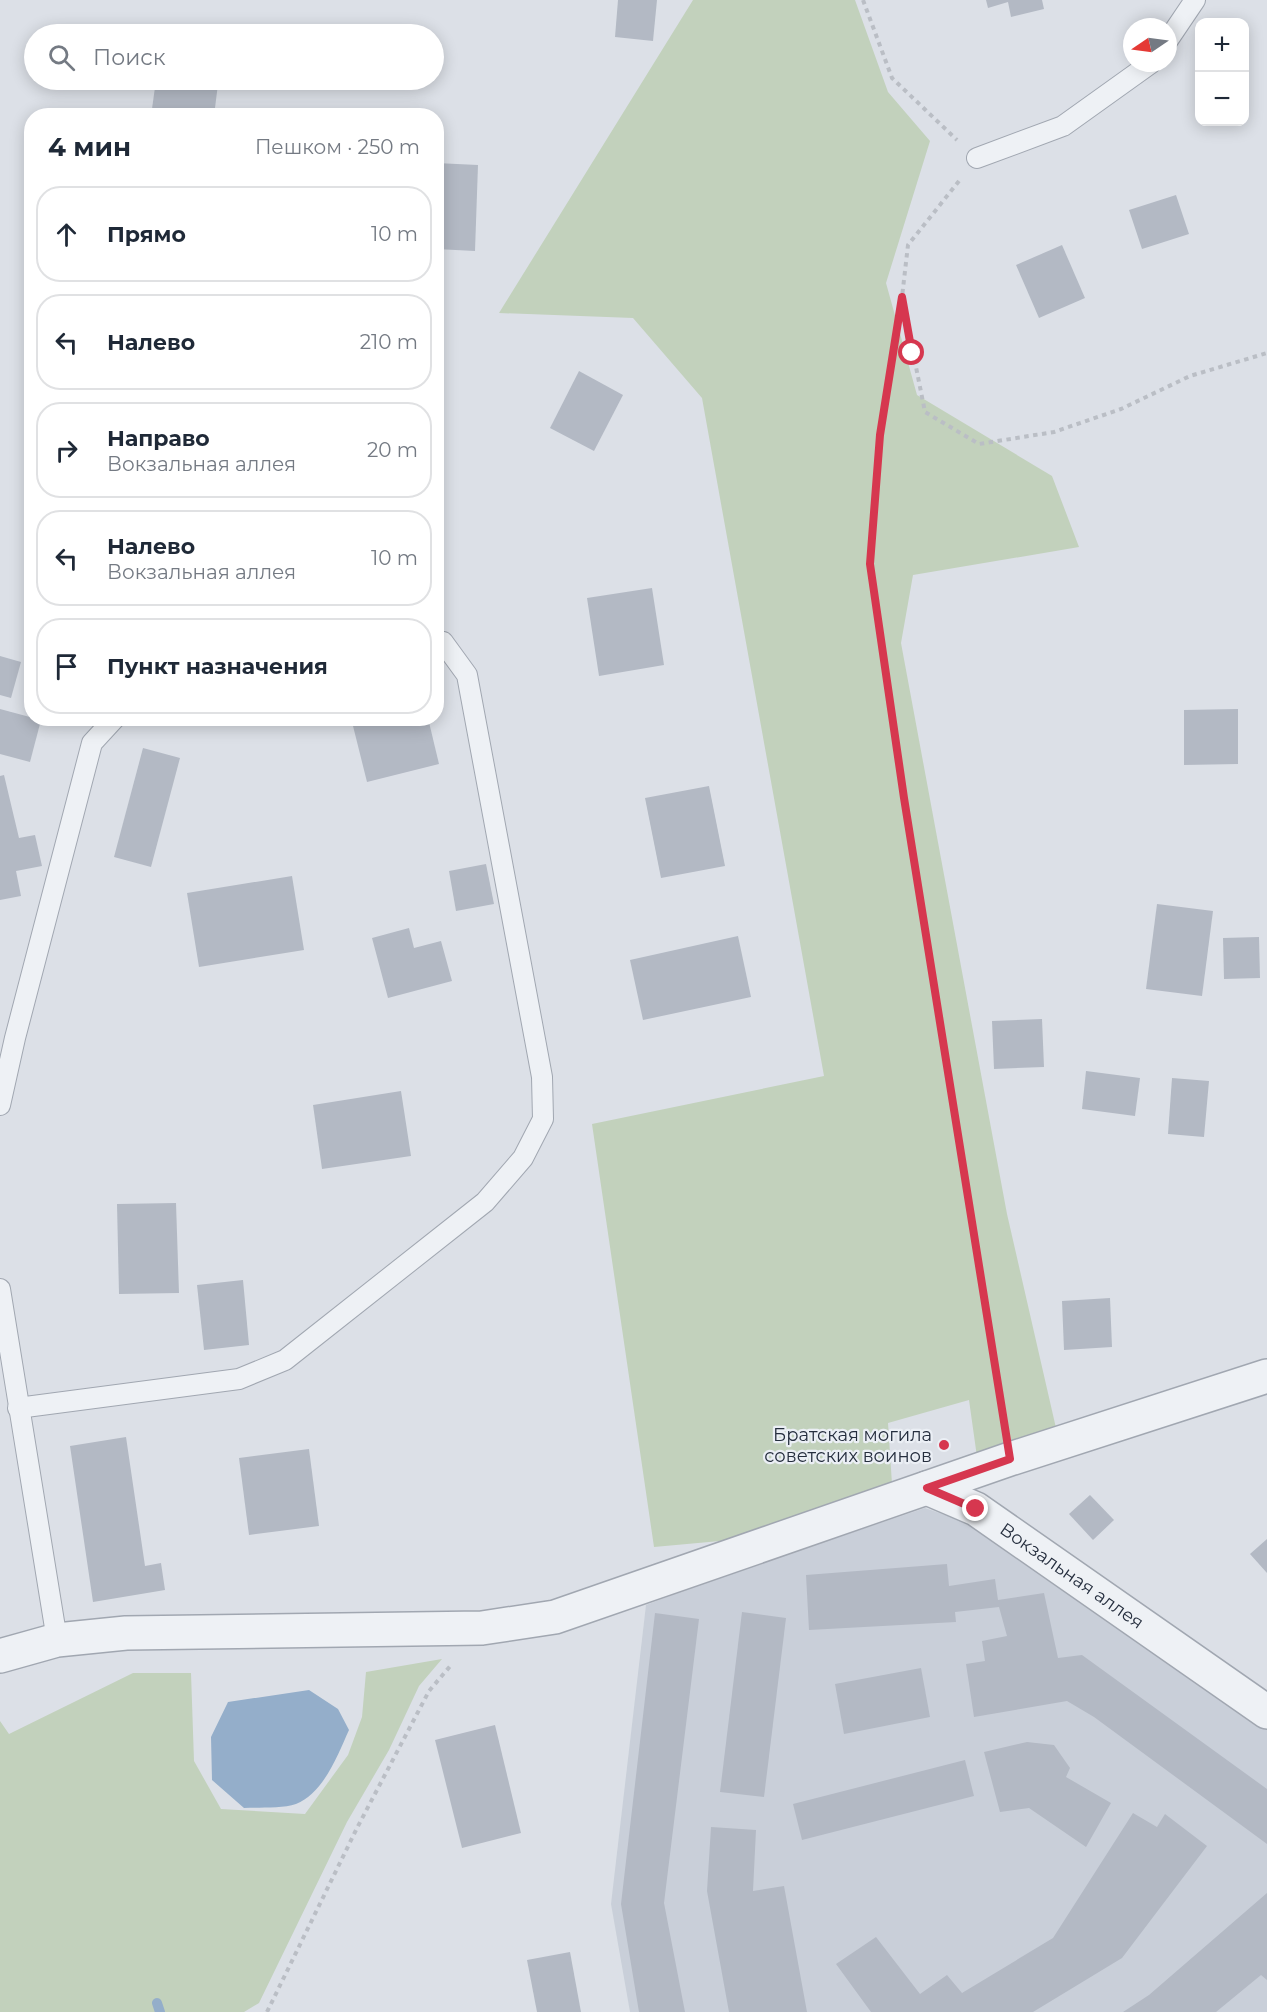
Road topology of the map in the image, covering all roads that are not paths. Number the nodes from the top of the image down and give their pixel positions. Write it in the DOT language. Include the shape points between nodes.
graph roads {
  1 [pos="1195,0"];
  2 [pos="1177,27"];
  3 [pos="1138,72"];
  4 [pos="977,158"];
  5 [pos="444,643"];
  6 [pos="108,726"];
  7 [pos="0,1105"];
  8 [pos="0,1288"];
  9 [pos="1267,1376"];
  10 [pos="18,1408"];
  11 [pos="927,1488"];
  12 [pos="57,1640"];
  13 [pos="0,1656"];
  14 [pos="1267,1712"];
  1 -- 2 [label="lane"];
  3 -- 4 [label="lane" via="1063,126"];
  5 -- 10 [label="lane" via="467,675 542,1077 543,1119 523,1158 485,1202 285,1360 239,1379"];
  6 -- 7 [label="lane" via="92,743"];
  8 -- 10 [label="lane"];
  9 -- 11 [label="street"];
  10 -- 12 [label="lane"];
  11 -- 12 [label="street" via="555,1617 482,1628 126,1633"];
  11 -- 14 [label="street, Вокзальная аллея" via="976,1509"];
  12 -- 13 [label="street"];
}
